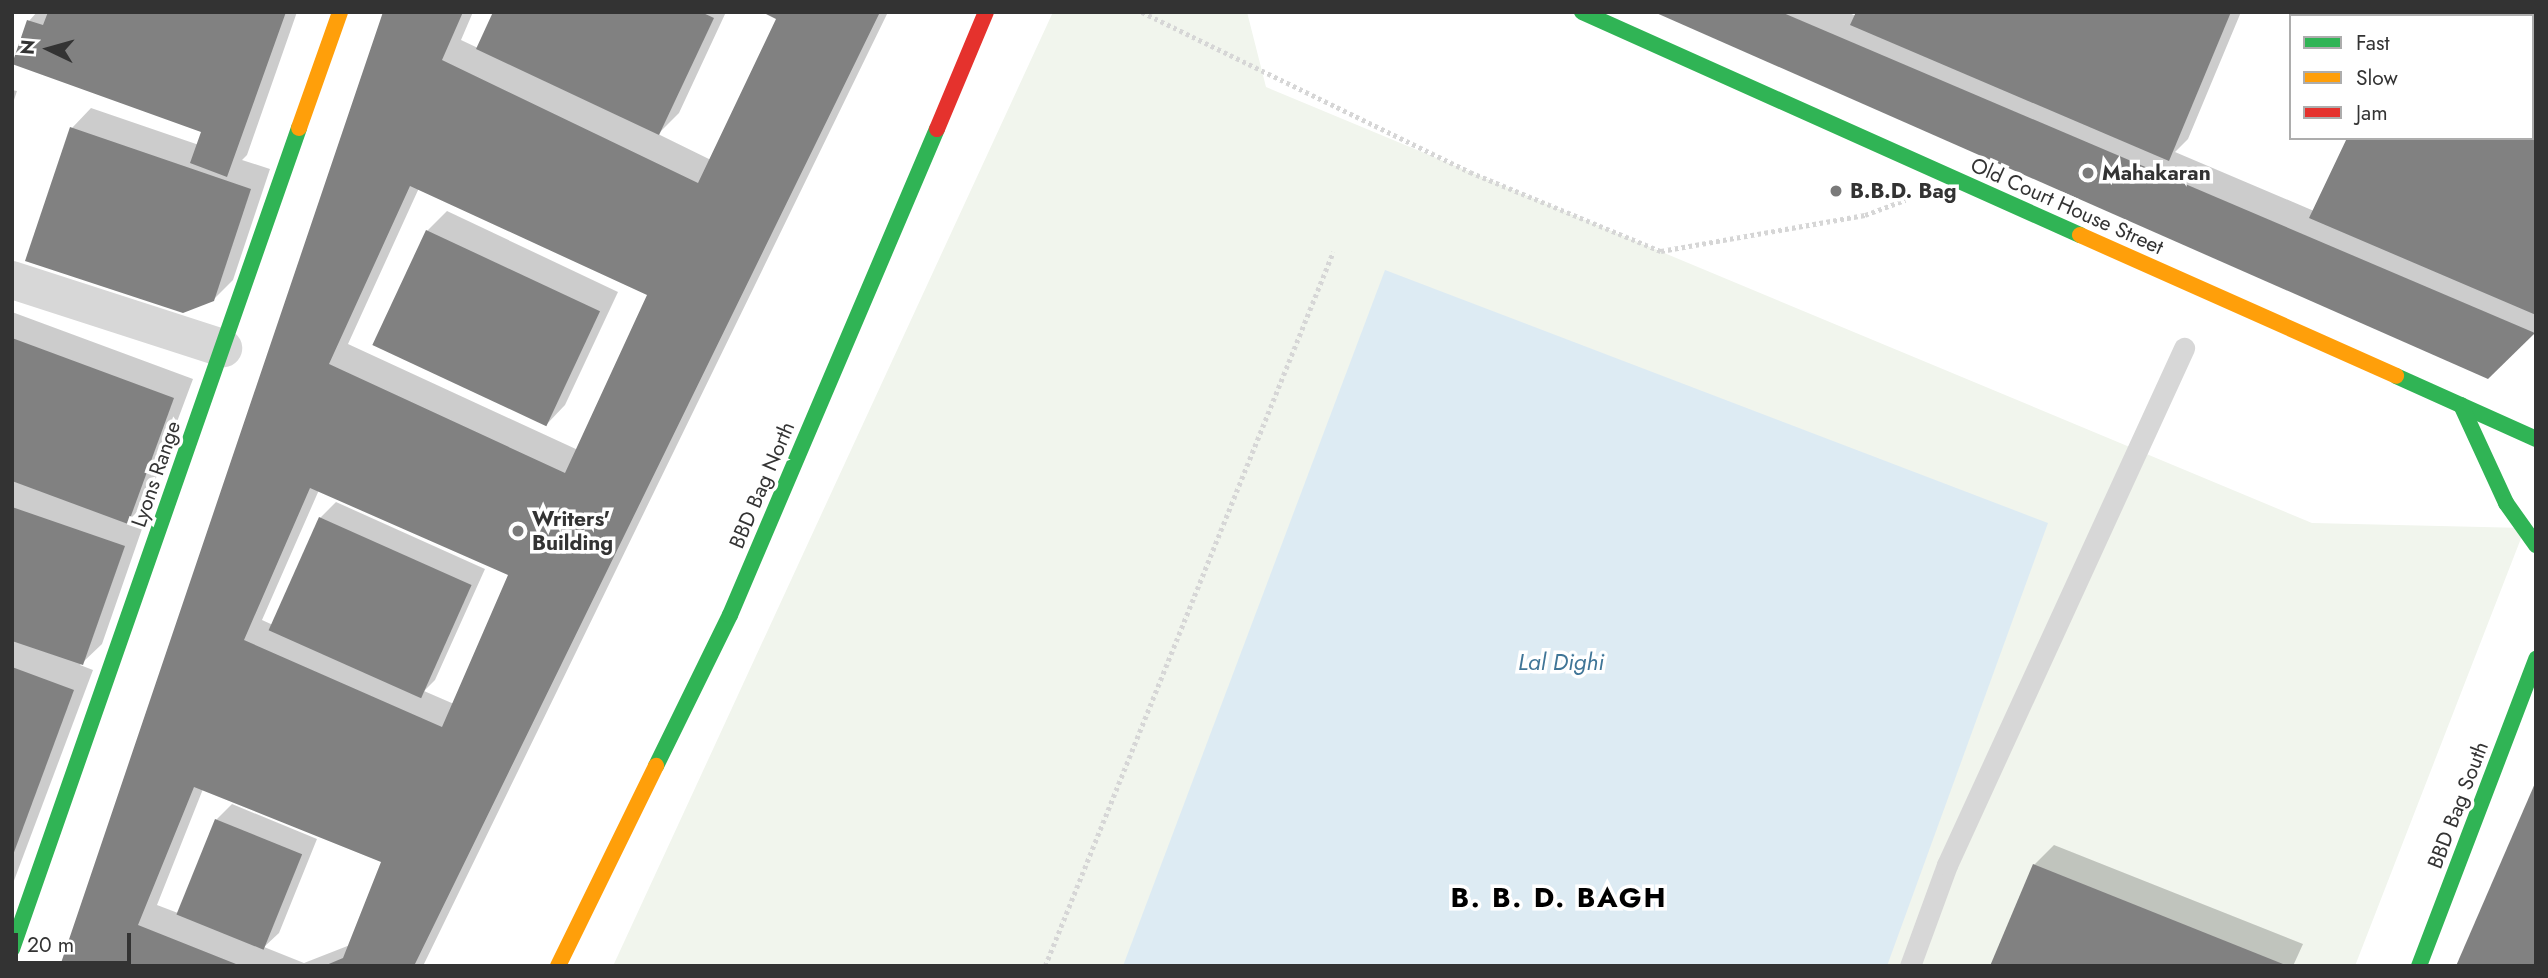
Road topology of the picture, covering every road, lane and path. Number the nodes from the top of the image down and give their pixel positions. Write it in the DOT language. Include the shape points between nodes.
graph roads {
  1 [pos="340,12"];
  2 [pos="986,12"];
  3 [pos="1142,12"];
  4 [pos="1582,12"];
  5 [pos="1865,215"];
  6 [pos="1333,251"];
  7 [pos="12,280"];
  8 [pos="223,348"];
  9 [pos="2184,348"];
  10 [pos="2461,405"];
  11 [pos="2536,439"];
  12 [pos="2536,545"];
  13 [pos="2536,659"];
  14 [pos="12,949"];
  15 [pos="558,966"];
  16 [pos="1045,966"];
  17 [pos="1910,966"];
  18 [pos="2419,966"];
  1 -- 8 [label="main road, Lyons Range"];
  2 -- 15 [label="main road, BBD Bag North" via="730,615"];
  3 -- 5 [label="path" via="1470,172 1661,251"];
  4 -- 10 [label="main road, Old Court House Street"];
  6 -- 16 [label="path"];
  7 -- 8 [label="street"];
  8 -- 14 [label="main road, Lyons Range"];
  9 -- 17 [label="lane" via="1947,865"];
  10 -- 11 [label="main road, Old Court House Street"];
  10 -- 12 [label="main road" via="2507,503"];
  13 -- 18 [label="main road, BBD Bag South"];
}
